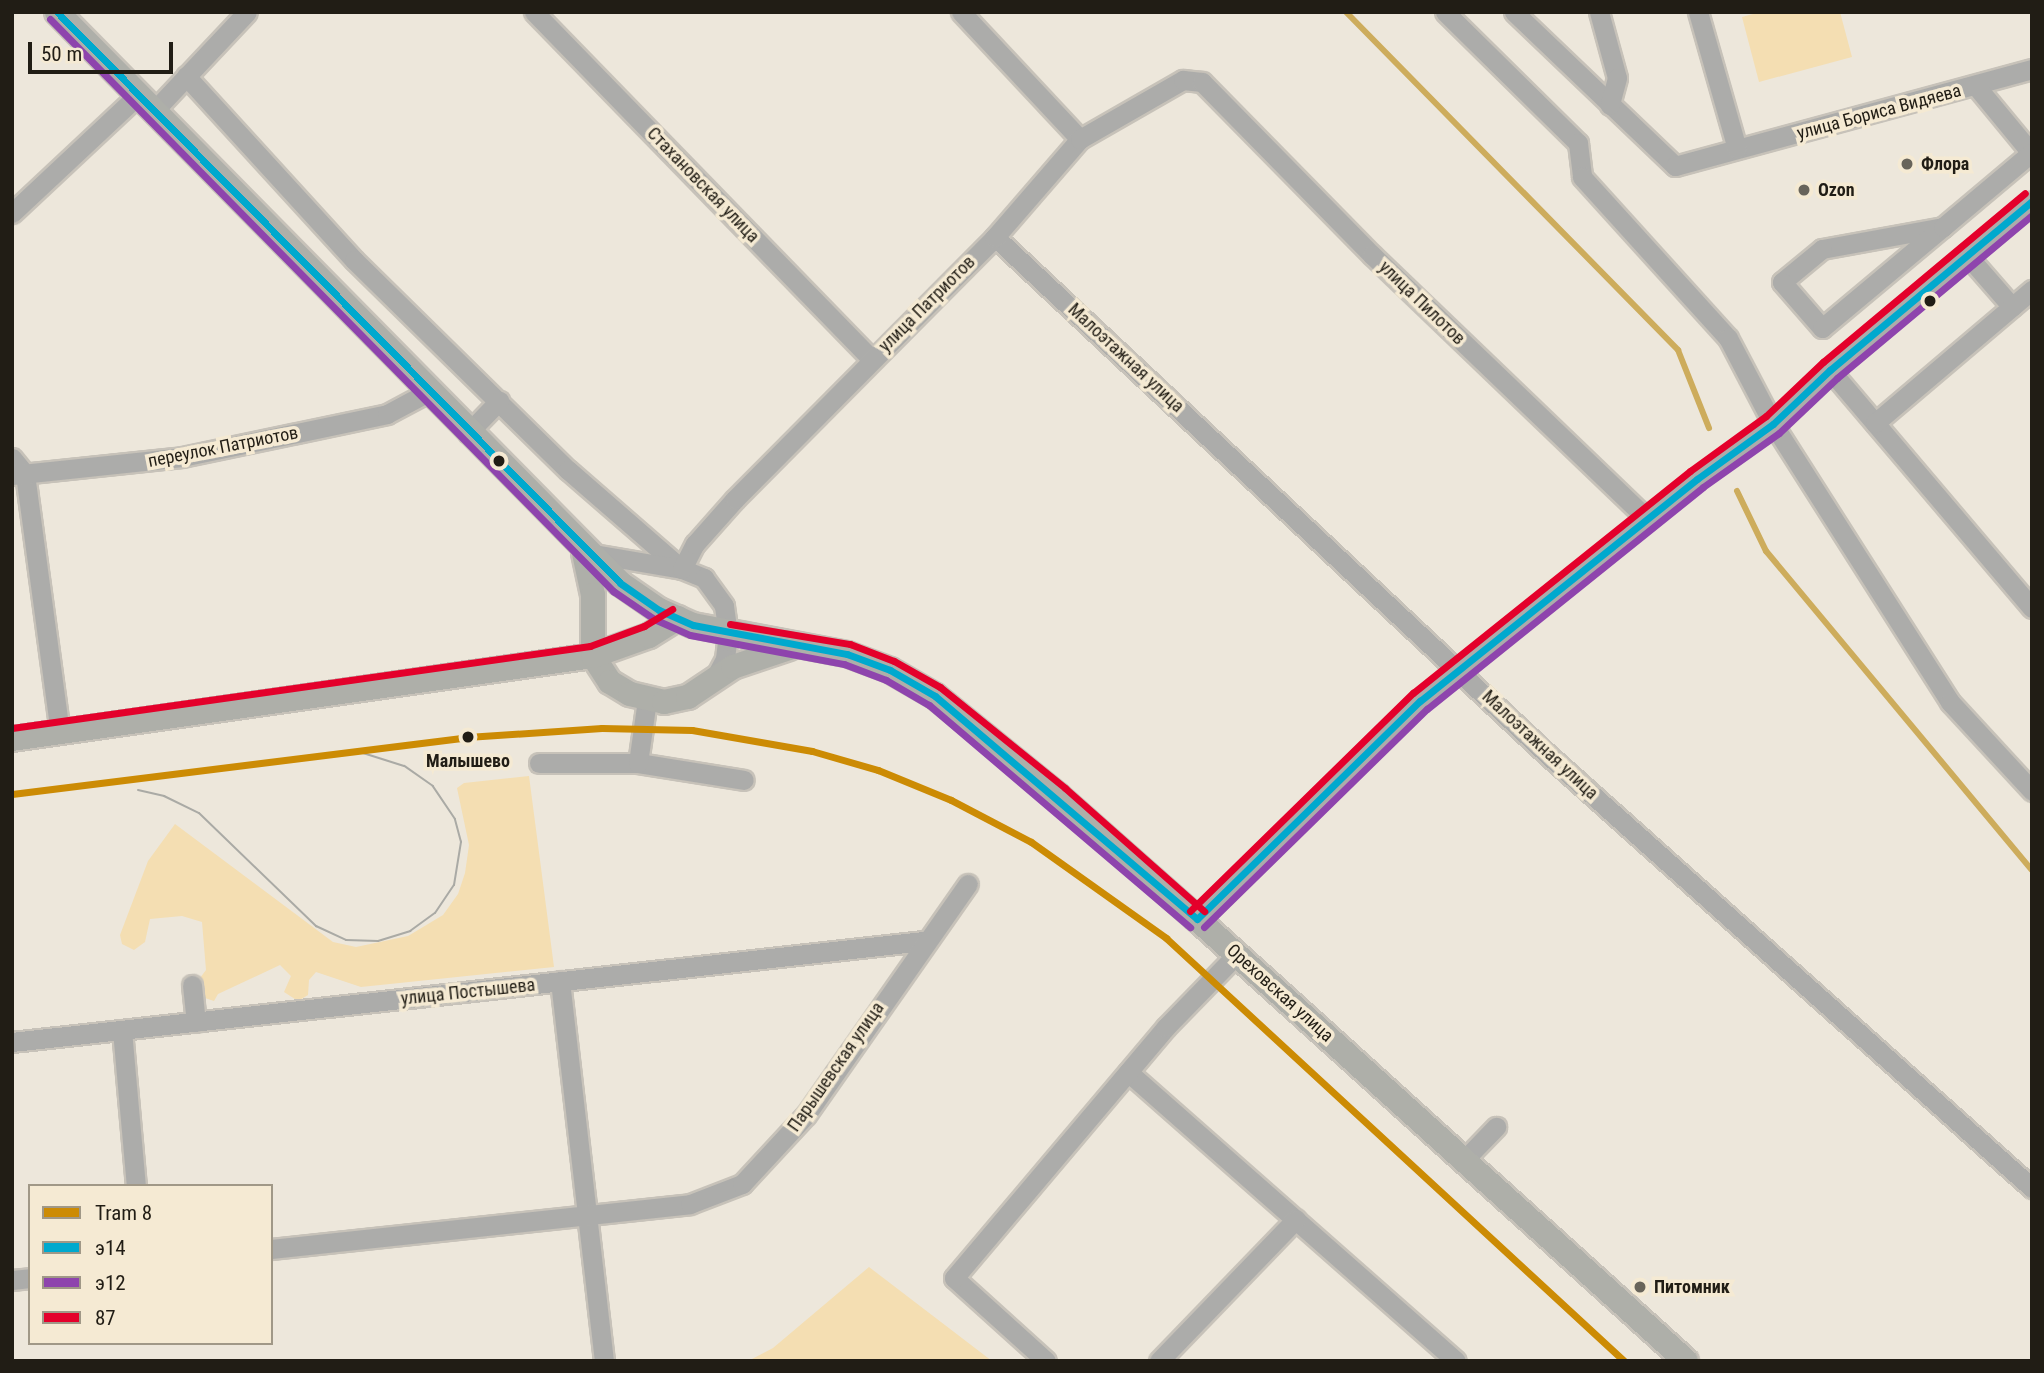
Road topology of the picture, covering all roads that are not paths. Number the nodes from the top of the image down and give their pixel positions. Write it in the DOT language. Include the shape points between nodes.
graph roads {
  1 [pos="57,12"];
  2 [pos="247,12"];
  3 [pos="534,12"];
  4 [pos="961,12"];
  5 [pos="1445,12"];
  6 [pos="1514,12"];
  7 [pos="1599,12"];
  8 [pos="1698,12"];
  9 [pos="2032,69"];
  10 [pos="187,76"];
  11 [pos="1202,82"];
  12 [pos="1976,86"];
  13 [pos="146,104"];
  14 [pos="1610,106"];
  15 [pos="1080,139"];
  16 [pos="1737,149"];
  17 [pos="2031,153"];
  18 [pos="2032,201"];
  19 [pos="12,213"];
  20 [pos="1943,227"];
  21 [pos="995,237"];
  22 [pos="1966,254"];
  23 [pos="2032,290"];
  24 [pos="2012,307"];
  25 [pos="873,359"];
  26 [pos="1830,370"];
  27 [pos="428,392"];
  28 [pos="499,401"];
  29 [pos="1875,423"];
  30 [pos="1773,424"];
  31 [pos="468,433"];
  32 [pos="12,458"];
  33 [pos="19,475"];
  34 [pos="1647,519"];
  35 [pos="584,552"];
  36 [pos="682,569"];
  37 [pos="2032,608"];
  38 [pos="678,618"];
  39 [pos="728,634"];
  40 [pos="804,644"];
  41 [pos="593,656"];
  42 [pos="1458,668"];
  43 [pos="711,685"];
  44 [pos="647,700"];
  45 [pos="60,732"];
  46 [pos="12,738"];
  47 [pos="539,763"];
  48 [pos="638,763"];
  49 [pos="744,780"];
  50 [pos="2032,791"];
  51 [pos="968,884"];
  52 [pos="1197,919"];
  53 [pos="923,941"];
  54 [pos="1237,954"];
  55 [pos="560,981"];
  56 [pos="192,985"];
  57 [pos="197,1022"];
  58 [pos="121,1030"];
  59 [pos="12,1042"];
  60 [pos="1128,1072"];
  61 [pos="1496,1127"];
  62 [pos="1465,1159"];
  63 [pos="136,1184"];
  64 [pos="2032,1188"];
  65 [pos="589,1216"];
  66 [pos="1296,1219"];
  67 [pos="273,1249"];
  68 [pos="604,1361"];
  69 [pos="1046,1361"];
  70 [pos="1159,1361"];
  71 [pos="1455,1361"];
  72 [pos="1686,1361"];
  1 -- 13 [label="main road, Ореховская улица"];
  2 -- 10 [label="street"];
  3 -- 25 [label="street, Стахановская улица"];
  4 -- 15 [label="street"];
  5 -- 30 [label="street" via="1578,143 1582,177 1728,338"];
  6 -- 14 [label="street, улица Бориса Видяева"];
  7 -- 14 [label="street" via="1617,78"];
  8 -- 16 [label="street"];
  9 -- 12 [label="street"];
  10 -- 13 [label="street"];
  10 -- 28 [label="street" via="354,260"];
  11 -- 15 [label="street, улица Патриотов" via="1174,84"];
  11 -- 34 [label="street, улица Пилотов" via="1372,256"];
  12 -- 16 [label="street, улица Бориса Видяева"];
  12 -- 17 [label="street, улица Бориса Видяева"];
  13 -- 19 [label="street"];
  13 -- 27 [label="main road, Ореховская улица"];
  14 -- 16 [label="street, улица Бориса Видяева" via="1675,166"];
  15 -- 21 [label="street, улица Патриотов"];
  17 -- 20 [label="street"];
  18 -- 22 [label="street"];
  20 -- 20 [label="street" via="1822,328 1782,282 1822,249"];
  21 -- 25 [label="street, улица Патриотов"];
  21 -- 42 [label="street, Малоэтажная улица"];
  22 -- 24 [label="street"];
  22 -- 26 [label="street"];
  23 -- 24 [label="street"];
  24 -- 29 [label="street"];
  25 -- 36 [label="street, улица Патриотов" via="735,499 695,544"];
  26 -- 29 [label="street"];
  26 -- 30 [label="street"];
  27 -- 31 [label="main road, Ореховская улица"];
  27 -- 33 [label="street, переулок Патриотов" via="387,414 182,457"];
  28 -- 31 [label="street"];
  28 -- 36 [label="street" via="568,470"];
  29 -- 37 [label="street"];
  30 -- 34 [label="street"];
  30 -- 50 [label="street" via="1950,702"];
  31 -- 35 [label="main road, Ореховская улица"];
  32 -- 33 [label="street"];
  33 -- 45 [label="street"];
  34 -- 42 [label="street"];
  35 -- 36 [label="street"];
  35 -- 38 [label="main road, Ореховская улица" via="620,583"];
  35 -- 41 [label="main road" via="593,596"];
  36 -- 39 [label="street" via="704,578 723,606"];
  38 -- 39 [label="main road, Ореховская улица"];
  38 -- 41 [label="main road" via="649,636"];
  39 -- 40 [label="main road, Ореховская улица"];
  39 -- 43 [label="street" via="725,659"];
  40 -- 43 [label="main road" via="758,655"];
  40 -- 52 [label="main road, Ореховская улица" via="890,670 935,696 1058,796"];
  41 -- 44 [label="main road" via="610,682"];
  41 -- 45 [label="main road"];
  42 -- 52 [label="street"];
  42 -- 64 [label="street, Малоэтажная улица" via="1550,757"];
  43 -- 44 [label="main road" via="688,697"];
  44 -- 48 [label="street"];
  45 -- 46 [label="main road"];
  47 -- 48 [label="street"];
  48 -- 49 [label="street"];
  51 -- 53 [label="street, Парышевская улица"];
  52 -- 54 [label="main road, Ореховская улица"];
  53 -- 55 [label="street, улица Постышева"];
  53 -- 65 [label="street, Парышевская улица" via="806,1115 742,1184 690,1204"];
  54 -- 60 [label="street"];
  54 -- 62 [label="main road, Ореховская улица"];
  55 -- 57 [label="street, улица Постышева"];
  55 -- 65 [label="street"];
  56 -- 57 [label="street"];
  57 -- 58 [label="street, улица Постышева"];
  58 -- 59 [label="street, улица Постышева"];
  58 -- 63 [label="street"];
  60 -- 66 [label="street"];
  60 -- 69 [label="street" via="954,1278"];
  61 -- 62 [label="street"];
  62 -- 72 [label="main road, Ореховская улица"];
  65 -- 67 [label="street, Парышевская улица"];
  65 -- 68 [label="street"];
  66 -- 70 [label="street"];
  66 -- 71 [label="street"];
}
